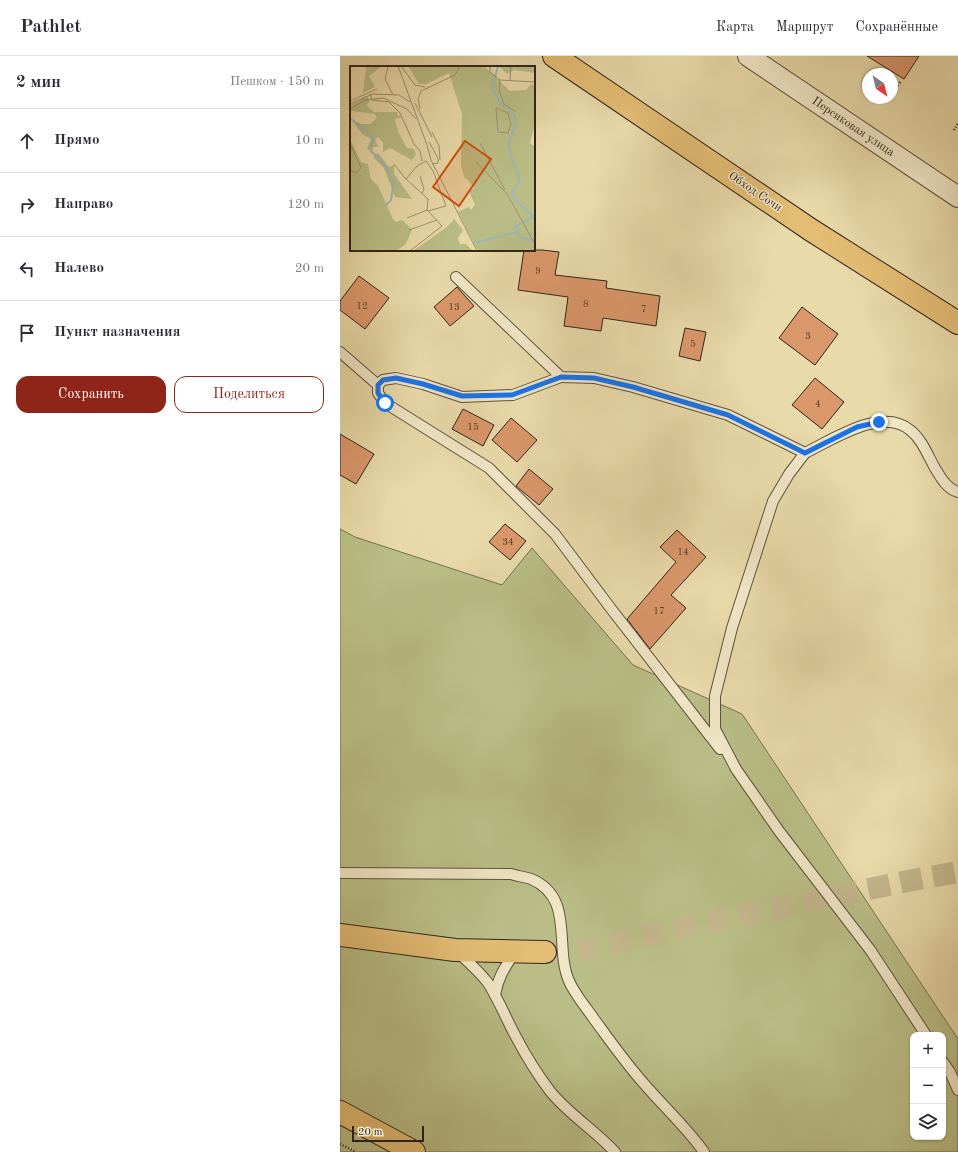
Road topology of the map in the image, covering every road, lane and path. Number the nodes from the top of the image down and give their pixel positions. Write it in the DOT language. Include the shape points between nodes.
graph roads {
  1 [pos="554,56"];
  2 [pos="748,56"];
  3 [pos="901,81"];
  4 [pos="898,85"];
  5 [pos="958,123"];
  6 [pos="954,130"];
  7 [pos="958,197"];
  8 [pos="456,277"];
  9 [pos="958,323"];
  10 [pos="340,352"];
  11 [pos="561,377"];
  12 [pos="378,385"];
  13 [pos="805,453"];
  14 [pos="958,492"];
  15 [pos="736,769"];
  16 [pos="340,873"];
  17 [pos="340,935"];
  18 [pos="455,950"];
  19 [pos="516,952"];
  20 [pos="545,952"];
  21 [pos="495,995"];
  22 [pos="924,1032"];
  23 [pos="946,1068"];
  24 [pos="958,1090"];
  25 [pos="340,1112"];
  26 [pos="340,1144"];
  27 [pos="356,1152"];
  28 [pos="414,1152"];
  29 [pos="615,1152"];
  30 [pos="704,1152"];
  1 -- 9 [label="main road, Обход Сочи" via="811,230"];
  2 -- 7 [label="street, Персиковая улица"];
  3 -- 4 [label="path"];
  5 -- 6 [label="path"];
  8 -- 11 [label="lane"];
  10 -- 12 [label="lane"];
  11 -- 12 [label="lane" via="512,395 462,396 396,378 383,380"];
  11 -- 13 [label="lane" via="594,378 728,415"];
  12 -- 15 [label="lane" via="378,393 385,403 489,468 556,534"];
  13 -- 14 [label="lane" via="861,426 879,422 898,423 912,431 941,478"];
  13 -- 15 [label="lane" via="773,501 732,628 715,696 715,729"];
  15 -- 22 [label="lane" via="779,831 871,951"];
  16 -- 30 [label="lane" via="511,874 532,879 546,888 555,898 560,914 565,967 572,986 624,1062"];
  17 -- 18 [label="main road"];
  18 -- 19 [label="main road"];
  18 -- 21 [label="lane" via="483,978"];
  19 -- 20 [label="main road"];
  19 -- 21 [label="lane" via="500,975"];
  21 -- 29 [label="lane" via="533,1067 551,1092 565,1108"];
  23 -- 24 [label="lane"];
  25 -- 28 [label="main road"];
  26 -- 27 [label="path"];
}
